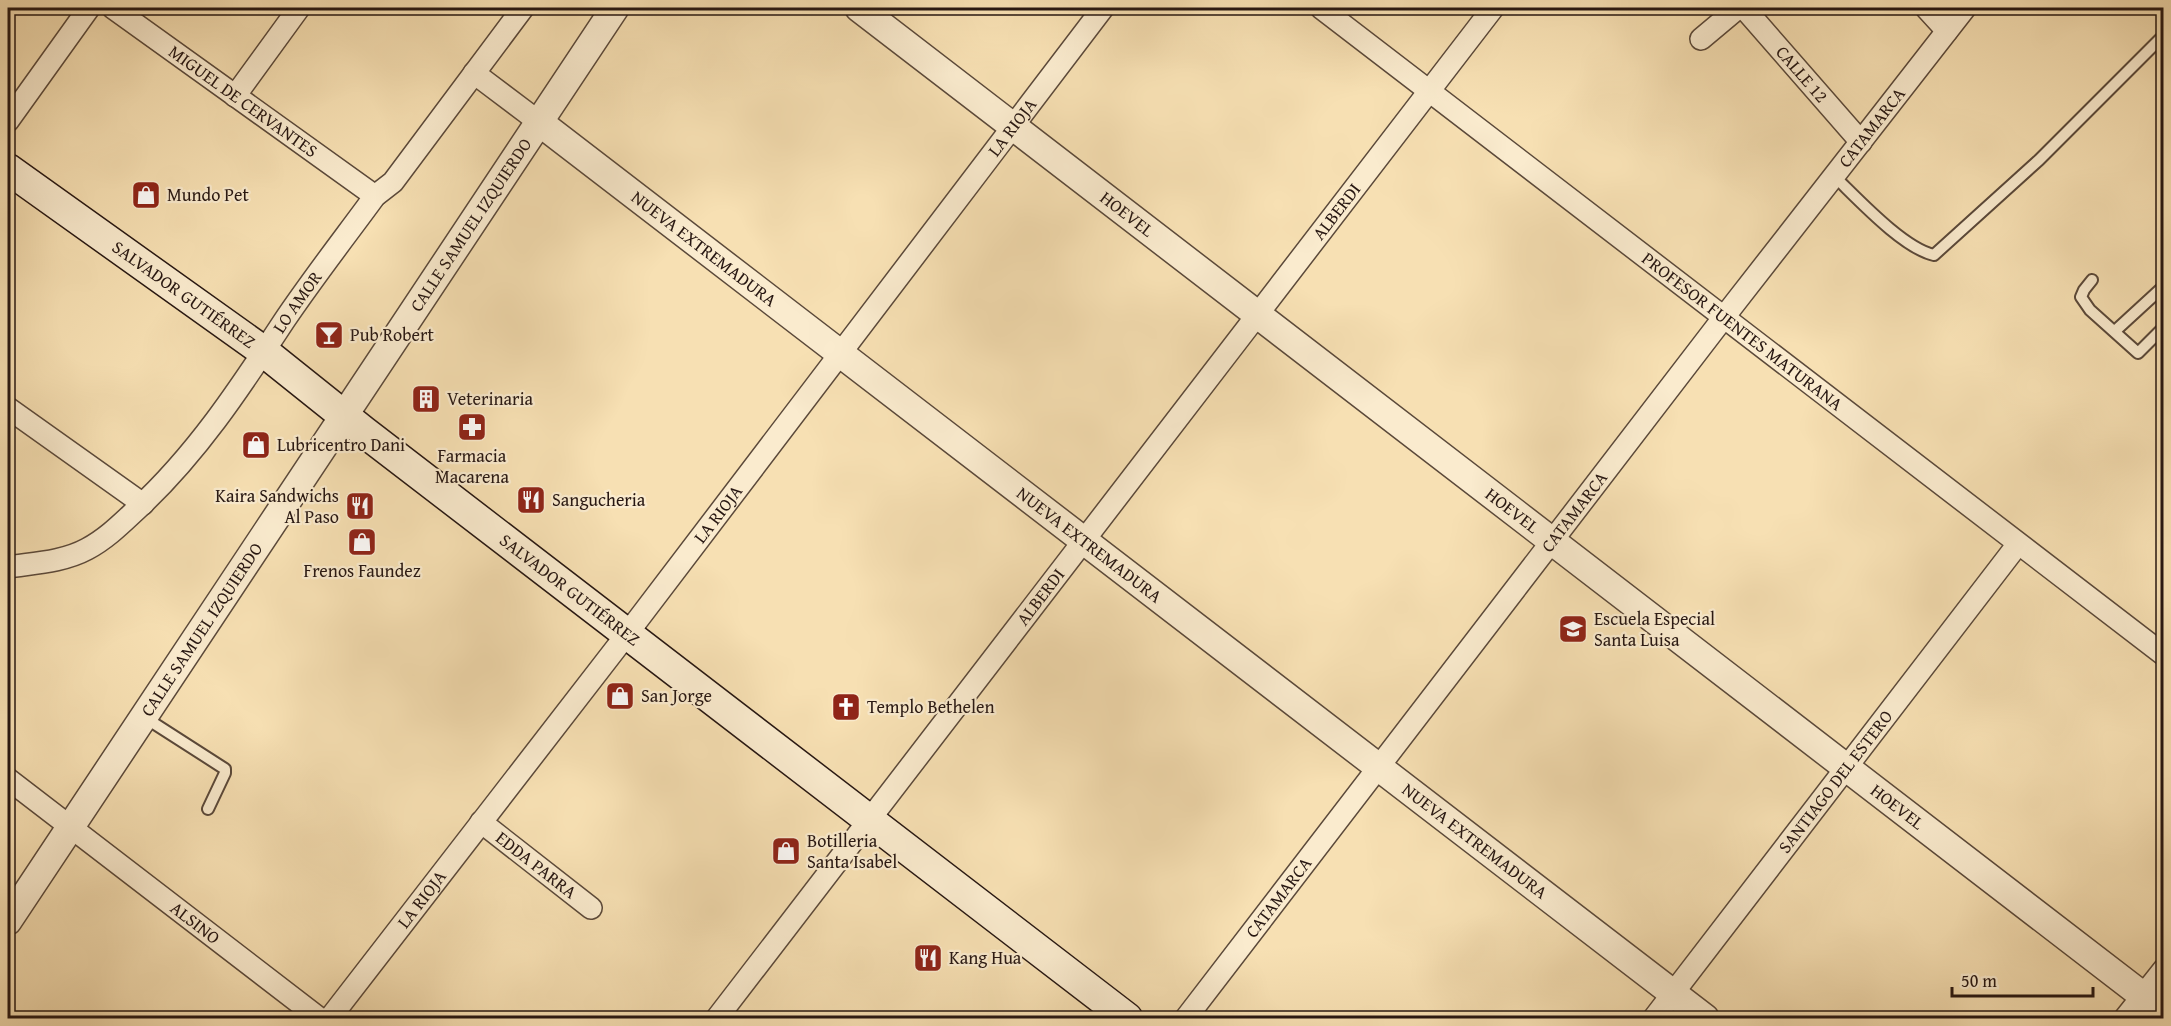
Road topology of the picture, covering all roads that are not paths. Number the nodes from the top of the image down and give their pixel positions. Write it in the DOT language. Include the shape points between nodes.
graph roads {
  1 [pos="89,8"];
  2 [pos="113,8"];
  3 [pos="299,8"];
  4 [pos="523,8"];
  5 [pos="615,8"];
  6 [pos="859,8"];
  7 [pos="1103,8"];
  8 [pos="1321,8"];
  9 [pos="1493,8"];
  10 [pos="1738,8"];
  11 [pos="1744,8"];
  12 [pos="1926,8"];
  13 [pos="1965,8"];
  14 [pos="1947,31"];
  15 [pos="2163,35"];
  16 [pos="1701,39"];
  17 [pos="474,73"];
  18 [pos="1429,90"];
  19 [pos="235,96"];
  20 [pos="8,121"];
  21 [pos="539,122"];
  22 [pos="1013,126"];
  23 [pos="1861,142"];
  24 [pos="8,169"];
  25 [pos="1834,176"];
  26 [pos="375,196"];
  27 [pos="2092,280"];
  28 [pos="2163,286"];
  29 [pos="1257,314"];
  30 [pos="1724,317"];
  31 [pos="2163,327"];
  32 [pos="2115,331"];
  33 [pos="263,351"];
  34 [pos="840,354"];
  35 [pos="8,410"];
  36 [pos="344,416"];
  37 [pos="142,504"];
  38 [pos="1552,541"];
  39 [pos="1085,542"];
  40 [pos="2018,544"];
  41 [pos="8,567"];
  42 [pos="627,634"];
  43 [pos="2163,655"];
  44 [pos="144,717"];
  45 [pos="1378,767"];
  46 [pos="1846,768"];
  47 [pos="8,779"];
  48 [pos="208,809"];
  49 [pos="870,821"];
  50 [pos="481,822"];
  51 [pos="71,827"];
  52 [pos="591,908"];
  53 [pos="8,921"];
  54 [pos="2163,969"];
  55 [pos="1672,994"];
  56 [pos="2153,1004"];
  57 [pos="319,1018"];
  58 [pos="330,1018"];
  59 [pos="717,1018"];
  60 [pos="1127,1018"];
  61 [pos="1186,1018"];
  62 [pos="1654,1018"];
  63 [pos="1705,1018"];
  64 [pos="2125,1018"];
  1 -- 20 [label="street"];
  2 -- 19 [label="street, MIGUEL DE CERVANTES"];
  3 -- 19 [label="street"];
  4 -- 17 [label="street, LO AMOR"];
  5 -- 21 [label="street, CALLE SAMUEL IZQUIERDO"];
  6 -- 22 [label="street, HOEVEL"];
  7 -- 22 [label="street, LA RIOJA"];
  8 -- 18 [label="street, PROFESOR FUENTES MATURANA"];
  9 -- 18 [label="street, ALBERDI"];
  10 -- 16 [label="street"];
  11 -- 23 [label="street, CALLE 12"];
  12 -- 14 [label="street"];
  13 -- 14 [label="street, CATAMARCA"];
  14 -- 23 [label="street, CATAMARCA"];
  15 -- 25 [label="lane" via="2039,160 1934,255 1908,243"];
  17 -- 21 [label="street, NUEVA EXTREMADURA"];
  17 -- 26 [label="street, LO AMOR" via="393,182"];
  18 -- 29 [label="street, ALBERDI"];
  18 -- 30 [label="street, PROFESOR FUENTES MATURANA"];
  19 -- 26 [label="street, MIGUEL DE CERVANTES"];
  21 -- 34 [label="street, NUEVA EXTREMADURA"];
  21 -- 36 [label="street, CALLE SAMUEL IZQUIERDO"];
  22 -- 29 [label="street, HOEVEL"];
  22 -- 34 [label="street, LA RIOJA"];
  23 -- 25 [label="street, CATAMARCA"];
  24 -- 33 [label="main road, SALVADOR GUTIÉRREZ"];
  25 -- 30 [label="street, CATAMARCA"];
  26 -- 33 [label="street, LO AMOR"];
  27 -- 32 [label="lane" via="2081,297"];
  28 -- 32 [label="lane"];
  29 -- 38 [label="street, HOEVEL"];
  29 -- 39 [label="street, ALBERDI"];
  30 -- 38 [label="street, CATAMARCA"];
  30 -- 40 [label="street, PROFESOR FUENTES MATURANA"];
  31 -- 32 [label="lane" via="2138,353"];
  33 -- 36 [label="main road, SALVADOR GUTIÉRREZ"];
  33 -- 37 [label="street, LO AMOR" via="189,457"];
  34 -- 39 [label="street, NUEVA EXTREMADURA"];
  34 -- 42 [label="street, LA RIOJA"];
  35 -- 37 [label="street"];
  36 -- 42 [label="main road, SALVADOR GUTIÉRREZ"];
  36 -- 44 [label="street, CALLE SAMUEL IZQUIERDO"];
  37 -- 41 [label="street, LO AMOR" via="108,535 77,554"];
  38 -- 45 [label="street, CATAMARCA"];
  38 -- 46 [label="street, HOEVEL"];
  39 -- 45 [label="street, NUEVA EXTREMADURA"];
  39 -- 49 [label="street, ALBERDI"];
  40 -- 43 [label="street, PROFESOR FUENTES MATURANA"];
  40 -- 46 [label="street, SANTIAGO DEL ESTERO"];
  42 -- 49 [label="main road, SALVADOR GUTIÉRREZ"];
  42 -- 50 [label="street, LA RIOJA"];
  44 -- 48 [label="lane" via="225,768"];
  44 -- 51 [label="street, CALLE SAMUEL IZQUIERDO"];
  45 -- 55 [label="street, NUEVA EXTREMADURA"];
  45 -- 61 [label="street, CATAMARCA"];
  46 -- 55 [label="street, SANTIAGO DEL ESTERO"];
  46 -- 56 [label="street, HOEVEL"];
  47 -- 51 [label="street"];
  49 -- 59 [label="street, ALBERDI"];
  49 -- 60 [label="main road, SALVADOR GUTIÉRREZ"];
  50 -- 52 [label="street, EDDA PARRA"];
  50 -- 58 [label="street, LA RIOJA"];
  51 -- 53 [label="street, CALLE SAMUEL IZQUIERDO"];
  51 -- 57 [label="street, ALSINO"];
  54 -- 56 [label="street"];
  55 -- 62 [label="street, SANTIAGO DEL ESTERO"];
  55 -- 63 [label="street, NUEVA EXTREMADURA"];
  56 -- 64 [label="street"];
}
